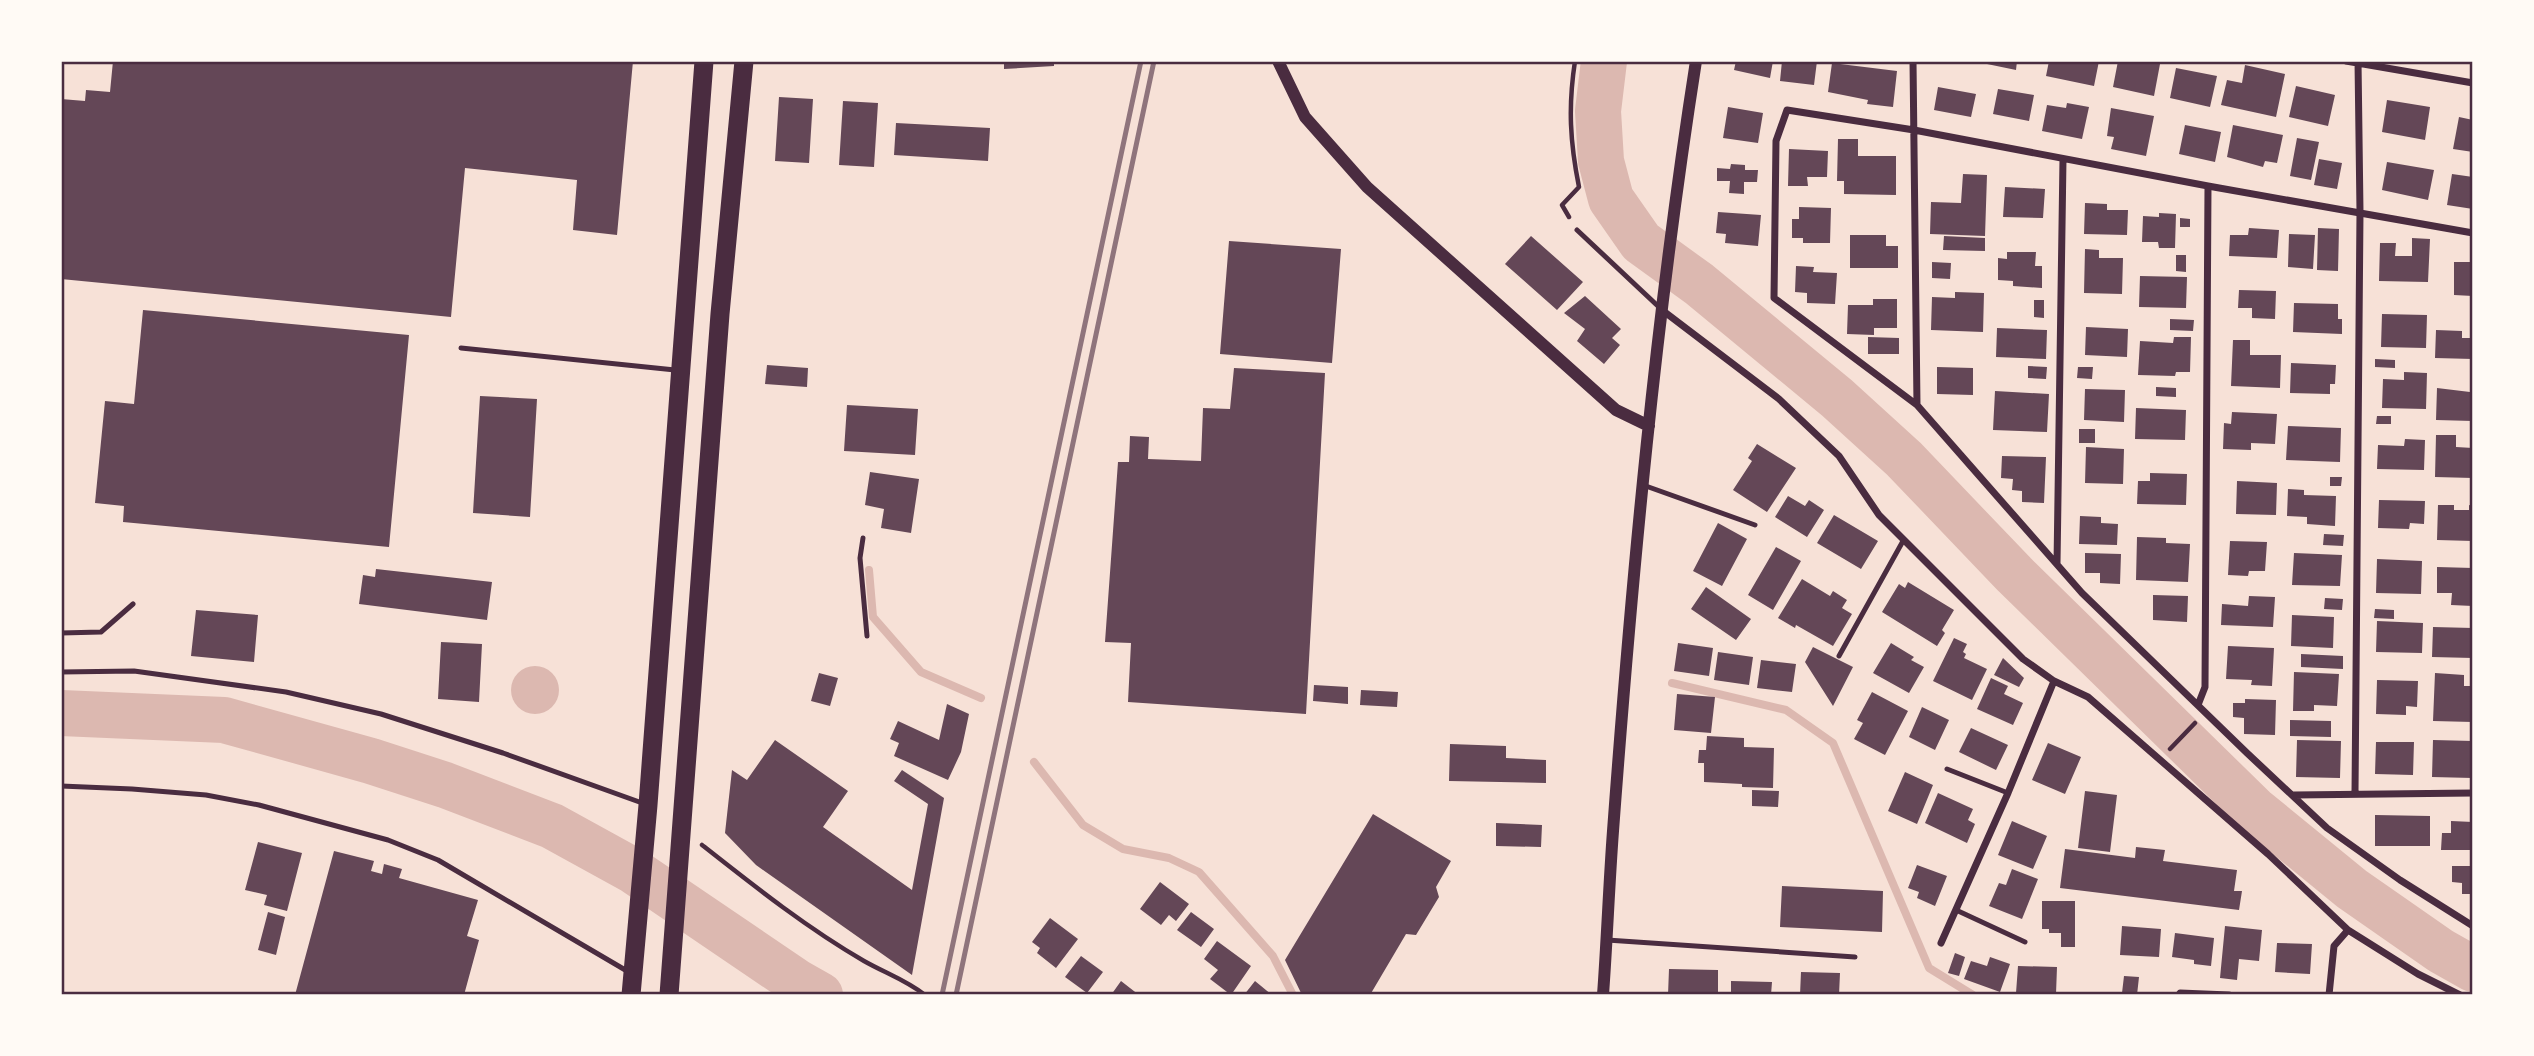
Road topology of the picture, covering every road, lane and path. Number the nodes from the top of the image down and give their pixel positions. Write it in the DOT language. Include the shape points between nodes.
graph roads {
  1 [pos="704,61"];
  2 [pos="744,61"];
  3 [pos="1278,61"];
  4 [pos="1575,61"];
  5 [pos="1696,61"];
  6 [pos="1913,61"];
  7 [pos="2346,61"];
  8 [pos="2358,62"];
  9 [pos="2473,83"];
  10 [pos="1914,130"];
  11 [pos="2063,159"];
  12 [pos="2208,186"];
  13 [pos="2360,212"];
  14 [pos="1577,230"];
  15 [pos="2473,233"];
  16 [pos="1662,310"];
  17 [pos="461,348"];
  18 [pos="682,370"];
  19 [pos="1917,405"];
  20 [pos="1648,426"];
  21 [pos="1643,485"];
  22 [pos="1755,525"];
  23 [pos="863,538"];
  24 [pos="1903,541"];
  25 [pos="2057,564"];
  26 [pos="133,604"];
  27 [pos="61,633"];
  28 [pos="867,636"];
  29 [pos="1839,656"];
  30 [pos="61,672"];
  31 [pos="2054,681"];
  32 [pos="2198,705"];
  33 [pos="2195,723"];
  34 [pos="2159,759"];
  35 [pos="1947,769"];
  36 [pos="61,786"];
  37 [pos="2008,793"];
  38 [pos="2355,793"];
  39 [pos="2473,793"];
  40 [pos="2294,795"];
  41 [pos="648,812"];
  42 [pos="681,838"];
  43 [pos="1956,910"];
  44 [pos="2473,926"];
  45 [pos="2348,930"];
  46 [pos="1607,940"];
  47 [pos="2025,942"];
  48 [pos="1941,943"];
  49 [pos="1855,957"];
  50 [pos="634,968"];
  51 [pos="669,990"];
  52 [pos="631,995"];
  53 [pos="925,995"];
  54 [pos="1603,995"];
  55 [pos="2179,995"];
  56 [pos="2229,995"];
  57 [pos="2329,995"];
  58 [pos="2460,995"];
  1 -- 18 [label="highway"];
  2 -- 42 [label="highway"];
  3 -- 20 [label="street" via="1305,117 1367,187 1616,410"];
  4 -- 14 [label="path" via="1570,140 1578,187 1562,205"];
  5 -- 16 [label="street"];
  6 -- 10 [label="street"];
  7 -- 8 [label="street"];
  8 -- 9 [label="street"];
  8 -- 13 [label="street"];
  10 -- 11 [label="street"];
  10 -- 19 [label="street"];
  10 -- 19 [label="street" via="1787,110 1776,141 1774,298"];
  11 -- 12 [label="street"];
  11 -- 25 [label="street"];
  12 -- 13 [label="street"];
  12 -- 32 [label="street" via="2205,687"];
  13 -- 15 [label="street"];
  13 -- 38 [label="street"];
  14 -- 16 [label="lane"];
  16 -- 20 [label="street"];
  16 -- 24 [label="street" via="1779,399 1839,456 1879,515"];
  17 -- 18 [label="lane"];
  18 -- 41 [label="highway"];
  19 -- 25 [label="street"];
  20 -- 21 [label="street"];
  21 -- 22 [label="lane"];
  21 -- 46 [label="street"];
  23 -- 28 [label="lane" via="860,558"];
  24 -- 29 [label="lane"];
  24 -- 31 [label="street" via="2023,659"];
  25 -- 32 [label="street"];
  26 -- 27 [label="lane" via="101,632"];
  30 -- 41 [label="lane" via="134,671 286,692 381,714 503,753"];
  31 -- 34 [label="street" via="2088,697"];
  31 -- 37 [label="street"];
  32 -- 40 [label="street"];
  33 -- 34 [label="path"];
  34 -- 45 [label="street"];
  35 -- 37 [label="lane"];
  36 -- 50 [label="lane" via="206,795 388,840 438,860"];
  37 -- 43 [label="street"];
  38 -- 39 [label="street"];
  38 -- 40 [label="street"];
  40 -- 44 [label="street" via="2327,828"];
  41 -- 50 [label="highway"];
  42 -- 51 [label="highway"];
  42 -- 53 [label="path" via="865,962 909,982"];
  43 -- 47 [label="lane"];
  43 -- 48 [label="street"];
  45 -- 57 [label="street" via="2334,946"];
  45 -- 58 [label="street"];
  46 -- 49 [label="lane"];
  46 -- 54 [label="street"];
  50 -- 52 [label="highway"];
  55 -- 56 [label="street"];
}
